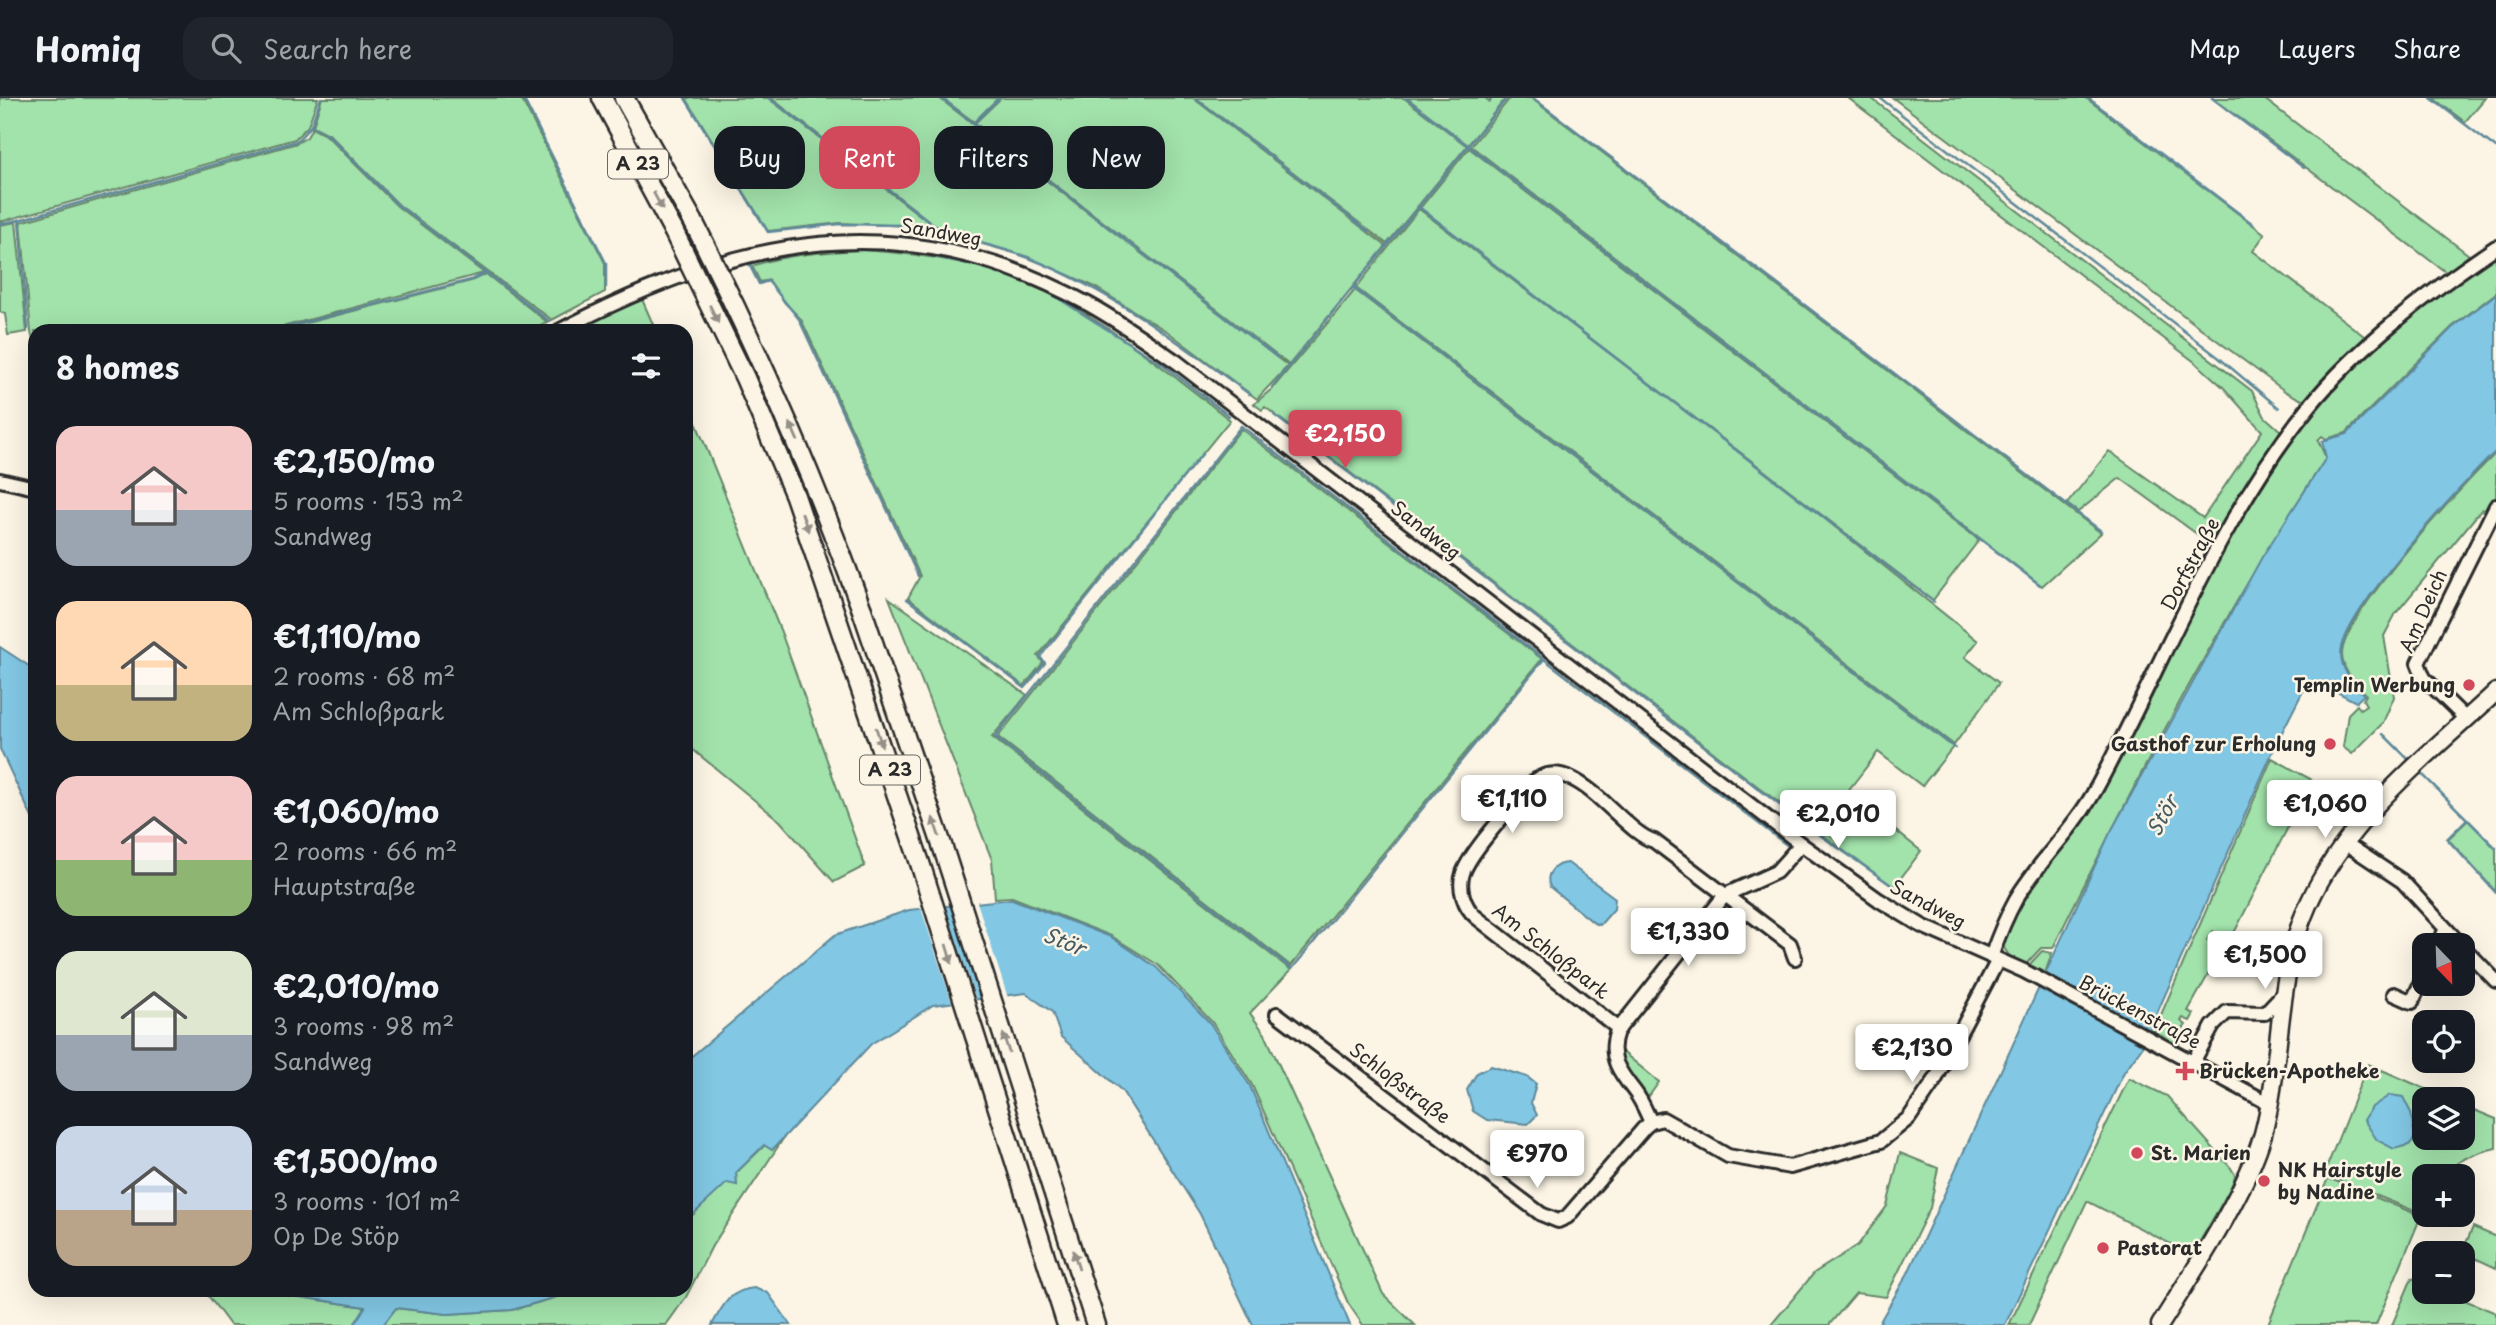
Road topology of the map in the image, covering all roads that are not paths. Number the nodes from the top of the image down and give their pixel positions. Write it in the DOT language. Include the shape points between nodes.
graph roads {
  1 [pos="601,98"];
  2 [pos="624,98"];
  3 [pos="2496,247"];
  4 [pos="574,324"];
  5 [pos="0,480"];
  6 [pos="28,486"];
  7 [pos="2496,506"];
  8 [pos="2496,692"];
  9 [pos="2466,719"];
  10 [pos="2345,843"];
  11 [pos="1801,845"];
  12 [pos="1725,895"];
  13 [pos="2446,929"];
  14 [pos="2444,933"];
  15 [pos="2450,933"];
  16 [pos="1795,958"];
  17 [pos="1995,958"];
  18 [pos="2475,959"];
  19 [pos="2496,981"];
  20 [pos="2394,993"];
  21 [pos="2283,994"];
  22 [pos="2415,996"];
  23 [pos="1277,1014"];
  24 [pos="1619,1029"];
  25 [pos="2193,1062"];
  26 [pos="2270,1104"];
  27 [pos="1651,1122"];
  28 [pos="1067,1325"];
  29 [pos="1096,1325"];
  30 [pos="2160,1325"];
  1 -- 28 [label="highway, A 23, one-way, bridge" via="673,230 745,377 796,496 916,850"];
  29 -- 2 [label="highway, A 23, one-way, bridge" via="944,851 827,513 766,367"];
  3 -- 17 [label="street, Dorfstraße" via="2453,276 2364,350 2293,428 2228,531 2096,789 2017,898"];
  4 -- 11 [label="street, Sandweg" via="663,282 746,255 806,243 903,243 964,253 1017,271 1089,304 1177,362"];
  5 -- 6 [label="street"];
  7 -- 9 [label="street, Am Deich" via="2418,663 2424,678"];
  8 -- 9 [label="main road"];
  9 -- 10 [label="main road"];
  10 -- 13 [label="street" via="2402,881"];
  10 -- 21 [label="main road" via="2306,908"];
  11 -- 12 [label="street" via="1776,872"];
  11 -- 17 [label="street, Sandweg" via="1922,926"];
  12 -- 16 [label="street, Am Schloßpark" via="1790,944"];
  12 -- 24 [label="street"];
  12 -- 24 [label="street, Am Schloßpark" via="1654,841 1632,831 1619,814 1576,780 1553,775 1529,786 1467,864 1462,886 1466,905 1476,917"];
  13 -- 14 [label="street"];
  13 -- 15 [label="street"];
  17 -- 25 [label="street, Brückenstraße"];
  17 -- 27 [label="street" via="1935,1080 1909,1118 1881,1141 1790,1167 1741,1160 1671,1121"];
  18 -- 19 [label="street"];
  20 -- 22 [label="street" via="2412,1002"];
  21 -- 25 [label="street" via="2265,1013 2227,1012 2213,1026"];
  21 -- 26 [label="main road"];
  23 -- 27 [label="street, Schloßstraße" via="1552,1220 1567,1217"];
  24 -- 27 [label="street" via="1614,1043 1617,1070 1637,1094"];
  25 -- 26 [label="street, Brückenstraße"];
  26 -- 30 [label="main road" via="2248,1175"];
}
